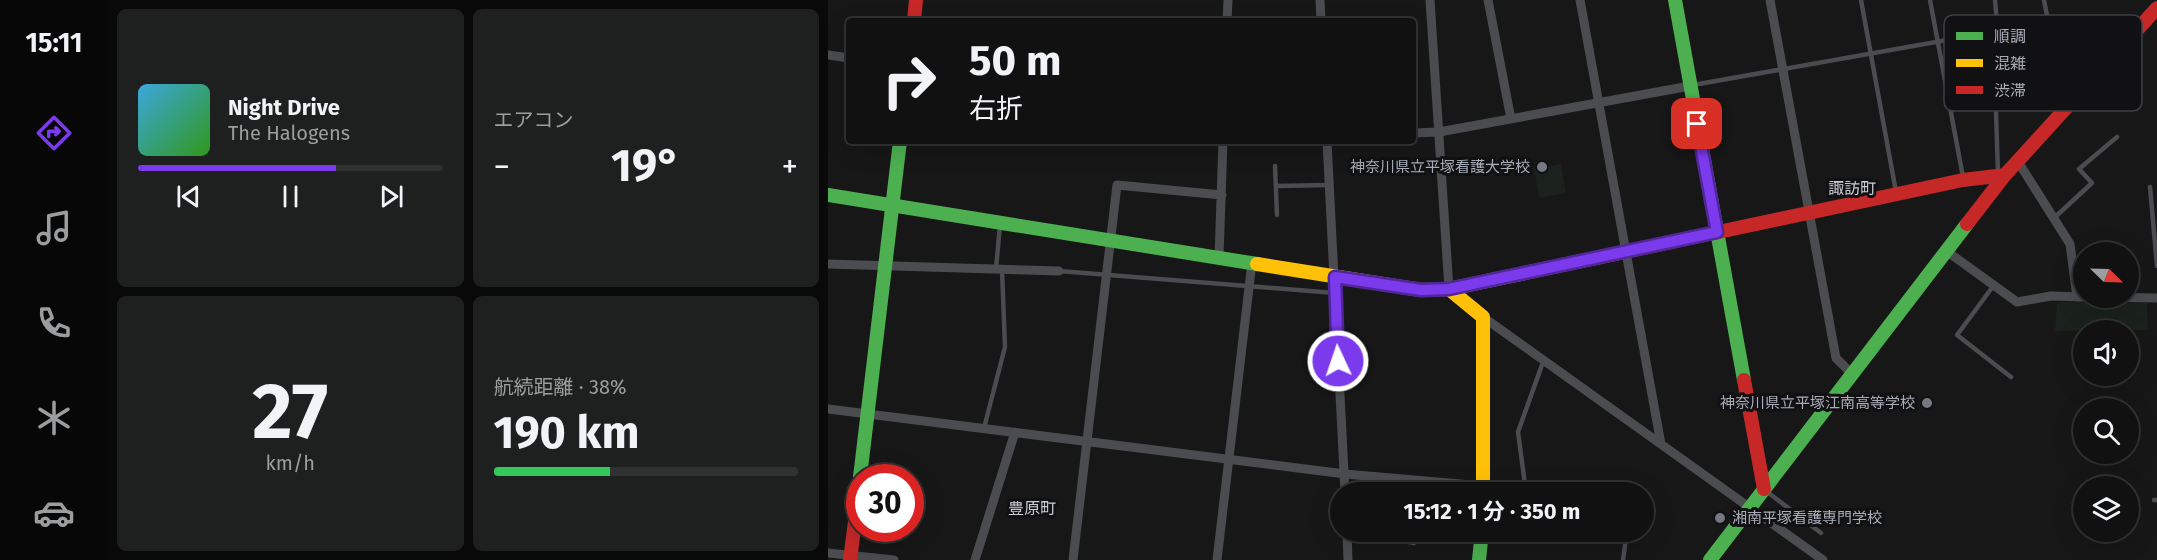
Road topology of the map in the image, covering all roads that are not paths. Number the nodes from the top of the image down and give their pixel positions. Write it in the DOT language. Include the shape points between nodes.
graph roads {
  1 [pos="916,0"];
  2 [pos="1228,0"];
  3 [pos="1320,0"];
  4 [pos="1430,0"];
  5 [pos="1488,0"];
  6 [pos="1580,0"];
  7 [pos="1675,0"];
  8 [pos="1770,0"];
  9 [pos="1861,0"];
  10 [pos="1930,0"];
  11 [pos="1995,0"];
  12 [pos="2044,0"];
  13 [pos="2157,8"];
  14 [pos="1996,15"];
  15 [pos="2047,15"];
  16 [pos="914,18"];
  17 [pos="1227,18"];
  18 [pos="1321,18"];
  19 [pos="2142,24"];
  20 [pos="1944,40"];
  21 [pos="1938,41"];
  22 [pos="1871,53"];
  23 [pos="828,55"];
  24 [pos="846,58"];
  25 [pos="1783,69"];
  26 [pos="1944,74"];
  27 [pos="1690,86"];
  28 [pos="1598,103"];
  29 [pos="1951,111"];
  30 [pos="1997,111"];
  31 [pos="2061,111"];
  32 [pos="1510,119"];
  33 [pos="1439,132"];
  34 [pos="1416,133"];
  35 [pos="2117,137"];
  36 [pos="900,144"];
  37 [pos="1223,144"];
  38 [pos="1327,144"];
  39 [pos="2017,160"];
  40 [pos="1275,166"];
  41 [pos="2002,175"];
  42 [pos="1963,180"];
  43 [pos="1329,185"];
  44 [pos="1276,186"];
  45 [pos="2150,187"];
  46 [pos="828,195"];
  47 [pos="1222,195"];
  48 [pos="1896,195"];
  49 [pos="892,204"];
  50 [pos="1808,213"];
  51 [pos="1277,215"];
  52 [pos="2054,218"];
  53 [pos="1001,223"];
  54 [pos="1717,232"];
  55 [pos="1111,240"];
  56 [pos="1946,250"];
  57 [pos="1626,252"];
  58 [pos="1219,257"];
  59 [pos="2073,257"];
  60 [pos="1252,262"];
  61 [pos="828,264"];
  62 [pos="886,266"];
  63 [pos="2157,266"];
  64 [pos="999,269"];
  65 [pos="1059,271"];
  66 [pos="1107,273"];
  67 [pos="1335,277"];
  68 [pos="1249,285"];
  69 [pos="1994,285"];
  70 [pos="1449,289"];
  71 [pos="1335,293"];
  72 [pos="2073,297"];
  73 [pos="2139,298"];
  74 [pos="2157,298"];
  75 [pos="1483,317"];
  76 [pos="1543,362"];
  77 [pos="1851,373"];
  78 [pos="2011,377"];
  79 [pos="828,409"];
  80 [pos="868,413"];
  81 [pos="984,428"];
  82 [pos="1015,432"];
  83 [pos="1087,440"];
  84 [pos="1661,444"];
  85 [pos="1228,458"];
  86 [pos="862,464"];
  87 [pos="1345,474"];
  88 [pos="1392,478"];
  89 [pos="1345,482"];
  90 [pos="1391,482"];
  91 [pos="1425,482"];
  92 [pos="1483,482"];
  93 [pos="1525,482"];
  94 [pos="1764,489"];
  95 [pos="1751,507"];
  96 [pos="1821,533"];
  97 [pos="853,542"];
  98 [pos="1347,542"];
  99 [pos="1409,542"];
  100 [pos="1481,542"];
  101 [pos="1625,542"];
  102 [pos="1414,543"];
  103 [pos="828,553"];
  104 [pos="851,557"];
  105 [pos="894,560"];
  106 [pos="975,560"];
  107 [pos="1073,560"];
  108 [pos="1217,560"];
  109 [pos="1348,560"];
  110 [pos="1479,560"];
  111 [pos="1623,560"];
  112 [pos="1710,560"];
  113 [pos="1823,560"];
  1 -- 16 [label="street"];
  2 -- 17 [label="street"];
  3 -- 18 [label="street"];
  4 -- 33 [label="street"];
  5 -- 32 [label="street"];
  6 -- 28 [label="street"];
  7 -- 27 [label="street"];
  8 -- 25 [label="street"];
  9 -- 22 [label="lane"];
  10 -- 21 [label="lane"];
  11 -- 14 [label="lane"];
  12 -- 15 [label="lane"];
  13 -- 19 [label="street"];
  20 -- 21 [label="lane"];
  21 -- 22 [label="lane"];
  21 -- 26 [label="lane"];
  22 -- 25 [label="lane"];
  22 -- 48 [label="lane"];
  23 -- 24 [label="street"];
  25 -- 27 [label="lane"];
  25 -- 50 [label="street"];
  27 -- 28 [label="street"];
  27 -- 54 [label="street"];
  28 -- 32 [label="street"];
  28 -- 57 [label="street"];
  29 -- 42 [label="lane"];
  30 -- 41 [label="lane"];
  31 -- 39 [label="street"];
  32 -- 33 [label="street"];
  33 -- 34 [label="street"];
  33 -- 70 [label="street"];
  35 -- 52 [label="lane" via="2079,169 2092,183"];
  36 -- 49 [label="street"];
  37 -- 47 [label="street"];
  38 -- 43 [label="street"];
  39 -- 41 [label="street"];
  39 -- 52 [label="street"];
  40 -- 44 [label="lane"];
  41 -- 42 [label="street"];
  41 -- 56 [label="street"];
  42 -- 48 [label="street"];
  43 -- 44 [label="lane"];
  43 -- 67 [label="street"];
  44 -- 51 [label="lane"];
  45 -- 63 [label="lane"];
  46 -- 49 [label="street"];
  47 -- 55 [label="street" via="1117,185"];
  47 -- 58 [label="street"];
  48 -- 50 [label="street"];
  49 -- 53 [label="street"];
  49 -- 62 [label="street"];
  50 -- 54 [label="street"];
  50 -- 77 [label="street" via="1836,358"];
  52 -- 59 [label="street" via="2070,244"];
  53 -- 55 [label="street"];
  53 -- 64 [label="lane"];
  54 -- 57 [label="street"];
  54 -- 94 [label="street"];
  55 -- 58 [label="street"];
  55 -- 66 [label="street"];
  56 -- 69 [label="street"];
  56 -- 77 [label="street"];
  57 -- 70 [label="street"];
  57 -- 84 [label="street"];
  58 -- 60 [label="street"];
  60 -- 67 [label="street"];
  60 -- 68 [label="street"];
  61 -- 62 [label="street"];
  62 -- 64 [label="street"];
  62 -- 80 [label="street"];
  64 -- 65 [label="street"];
  64 -- 81 [label="lane" via="1005,347"];
  65 -- 66 [label="lane"];
  66 -- 68 [label="lane"];
  66 -- 83 [label="street"];
  67 -- 70 [label="street" via="1421,290"];
  67 -- 71 [label="street"];
  68 -- 71 [label="lane"];
  68 -- 85 [label="street"];
  69 -- 72 [label="street" via="2017,302"];
  69 -- 78 [label="lane" via="1957,335"];
  70 -- 75 [label="street"];
  71 -- 87 [label="street"];
  73 -- 74 [label="street"];
  75 -- 76 [label="street"];
  75 -- 92 [label="street"];
  76 -- 84 [label="street"];
  76 -- 93 [label="lane" via="1518,432"];
  77 -- 94 [label="street"];
  79 -- 80 [label="street"];
  80 -- 81 [label="street"];
  80 -- 86 [label="street"];
  81 -- 82 [label="street"];
  82 -- 83 [label="street"];
  82 -- 106 [label="street"];
  83 -- 85 [label="street"];
  83 -- 107 [label="street"];
  84 -- 95 [label="street"];
  85 -- 87 [label="street"];
  85 -- 108 [label="street"];
  87 -- 88 [label="street"];
  87 -- 89 [label="street"];
  88 -- 90 [label="lane"];
  88 -- 91 [label="street"];
  94 -- 95 [label="street"];
  94 -- 96 [label="lane"];
  95 -- 112 [label="street"];
  95 -- 113 [label="street"];
  97 -- 104 [label="street"];
  98 -- 109 [label="street"];
  99 -- 102 [label="lane"];
  100 -- 110 [label="street"];
  101 -- 111 [label="lane"];
  103 -- 104 [label="street"];
  104 -- 105 [label="street"];
}
